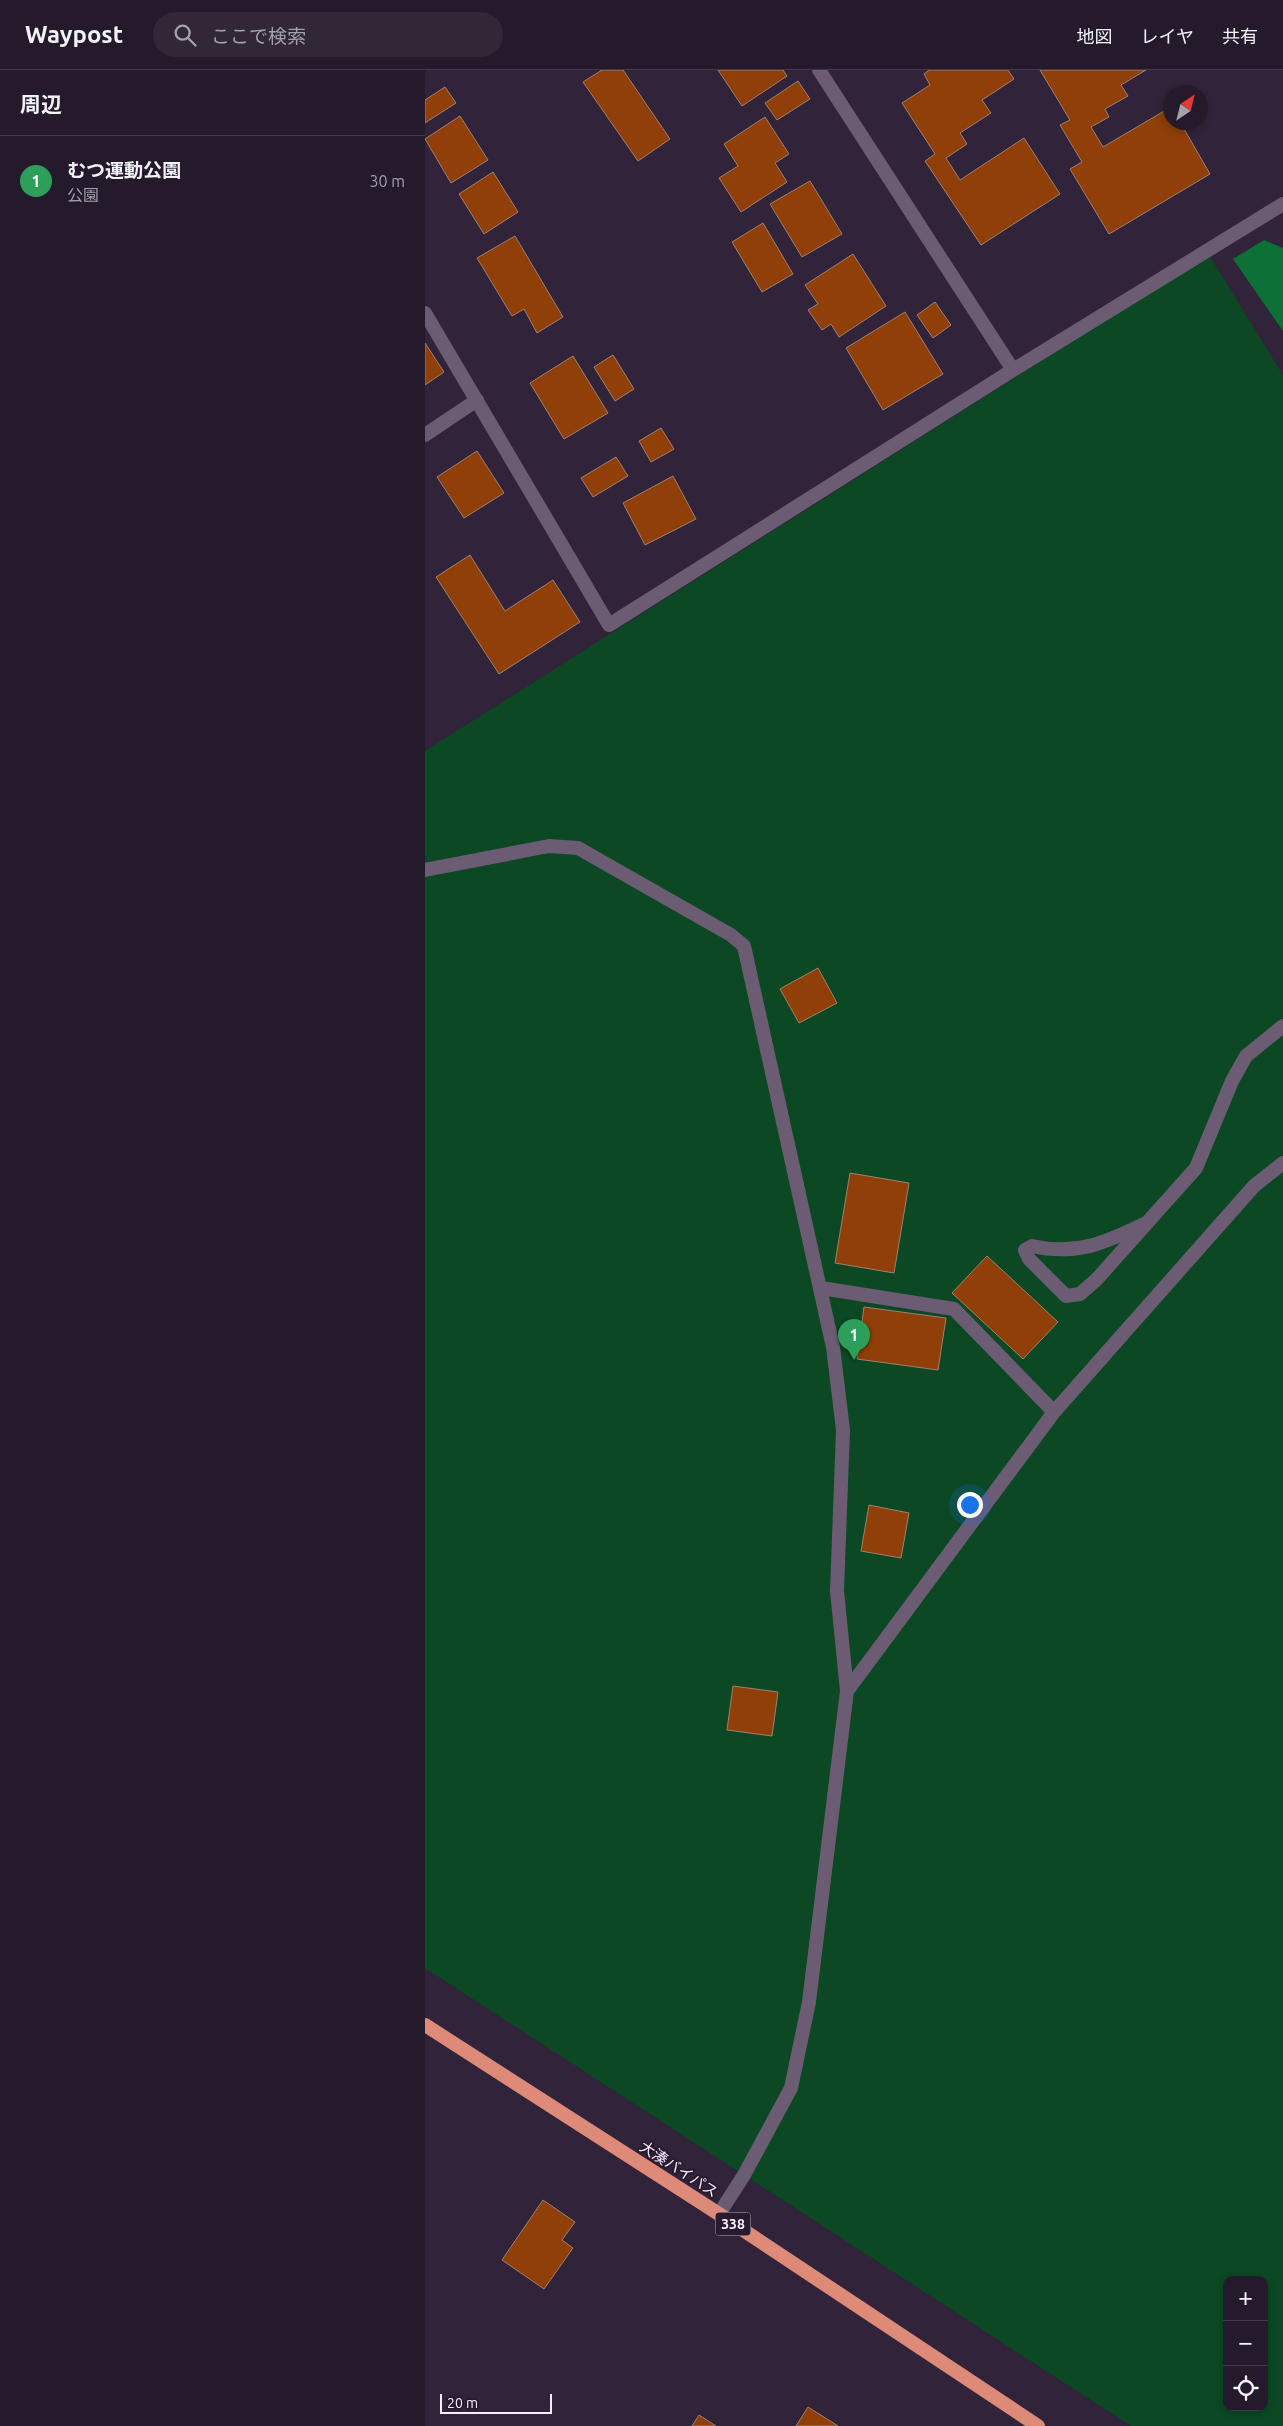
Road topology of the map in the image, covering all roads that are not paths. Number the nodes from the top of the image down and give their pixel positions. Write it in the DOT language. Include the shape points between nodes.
graph roads {
  1 [pos="819,70"];
  2 [pos="1283,204"];
  3 [pos="425,313"];
  4 [pos="1013,370"];
  5 [pos="477,400"];
  6 [pos="425,435"];
  7 [pos="425,870"];
  8 [pos="1283,1026"];
  9 [pos="1283,1163"];
  10 [pos="1144,1224"];
  11 [pos="821,1288"];
  12 [pos="1054,1412"];
  13 [pos="847,1691"];
  14 [pos="425,2025"];
  15 [pos="719,2214"];
  16 [pos="1038,2426"];
  1 -- 4 [label="street"];
  2 -- 4 [label="street"];
  3 -- 5 [label="street"];
  4 -- 5 [label="street" via="609,625"];
  5 -- 6 [label="street"];
  7 -- 11 [label="street" via="549,846 578,848 731,935 744,946"];
  8 -- 10 [label="street" via="1247,1056 1231,1081 1196,1168"];
  9 -- 12 [label="street" via="1255,1186"];
  10 -- 10 [label="street" via="1080,1294 1066,1296 1029,1259 1025,1250 1032,1246 1079,1250 1107,1242"];
  11 -- 12 [label="street" via="954,1309"];
  11 -- 13 [label="street" via="833,1347 843,1430 837,1591"];
  12 -- 13 [label="street"];
  13 -- 15 [label="street" via="809,2002 791,2088"];
  14 -- 15 [label="highway, 大湊バイパス / 338"];
  15 -- 16 [label="highway, 大湊バイパス / 338"];
}
